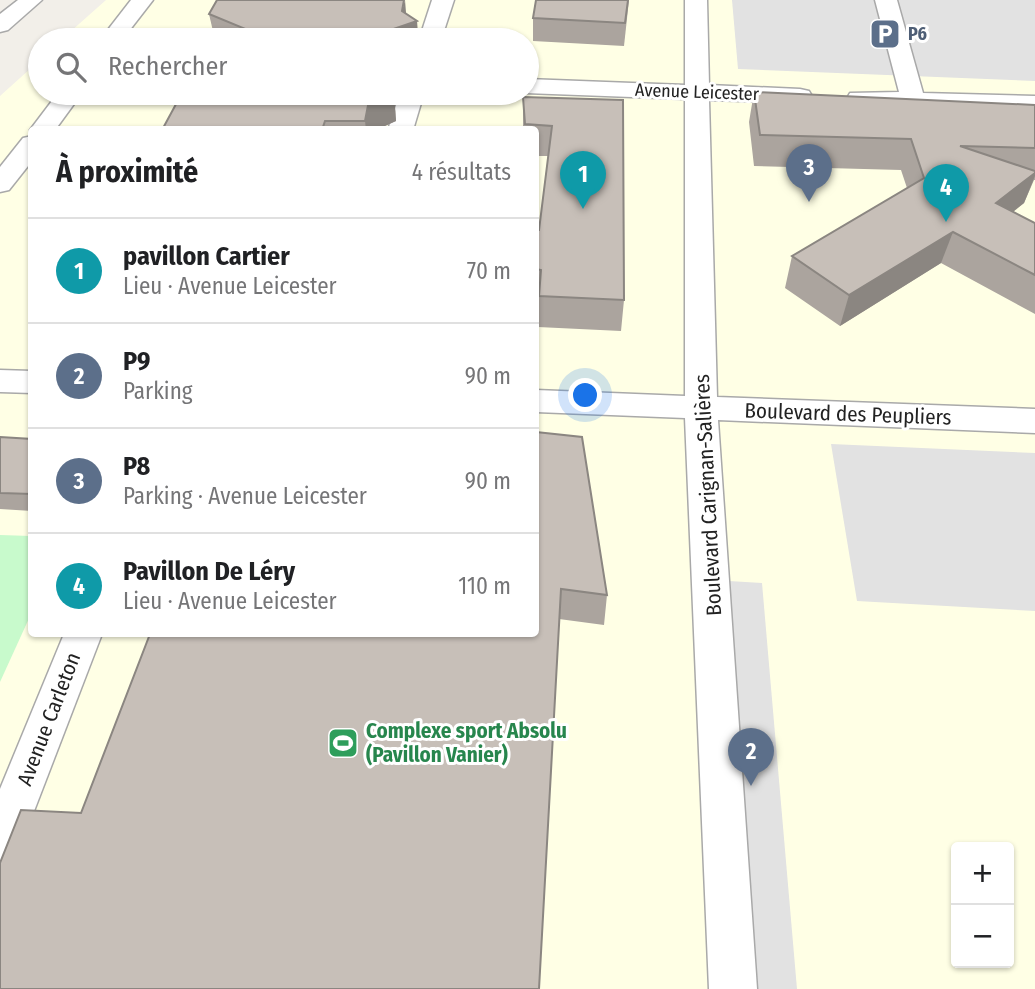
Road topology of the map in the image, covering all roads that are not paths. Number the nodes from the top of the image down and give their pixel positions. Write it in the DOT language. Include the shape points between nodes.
graph roads {
  1 [pos="31,0"];
  2 [pos="142,0"];
  3 [pos="443,0"];
  4 [pos="696,0"];
  5 [pos="886,0"];
  6 [pos="0,25"];
  7 [pos="120,28"];
  8 [pos="434,28"];
  9 [pos="539,86"];
  10 [pos="699,93"];
  11 [pos="913,99"];
  12 [pos="1035,103"];
  13 [pos="61,105"];
  14 [pos="45,126"];
  15 [pos="28,148"];
  16 [pos="0,184"];
  17 [pos="0,381"];
  18 [pos="28,382"];
  19 [pos="539,401"];
  20 [pos="701,408"];
  21 [pos="1035,421"];
  22 [pos="82,637"];
  23 [pos="0,843"];
  24 [pos="733,989"];
  1 -- 6 [label="street"];
  2 -- 7 [label="street"];
  3 -- 8 [label="street"];
  4 -- 10 [label="street, Boulevard Carignan-Salières"];
  5 -- 11 [label="street"];
  9 -- 10 [label="street, Avenue Leicester"];
  10 -- 11 [label="street, Avenue Leicester"];
  10 -- 20 [label="street, Boulevard Carignan-Salières"];
  11 -- 12 [label="street, Avenue Leicester"];
  13 -- 14 [label="street"];
  15 -- 16 [label="street"];
  17 -- 18 [label="street"];
  19 -- 20 [label="street, Boulevard des Peupliers"];
  20 -- 21 [label="street, Boulevard des Peupliers"];
  20 -- 24 [label="street, Boulevard Carignan-Salières"];
  22 -- 23 [label="street, Avenue Carleton"];
}
